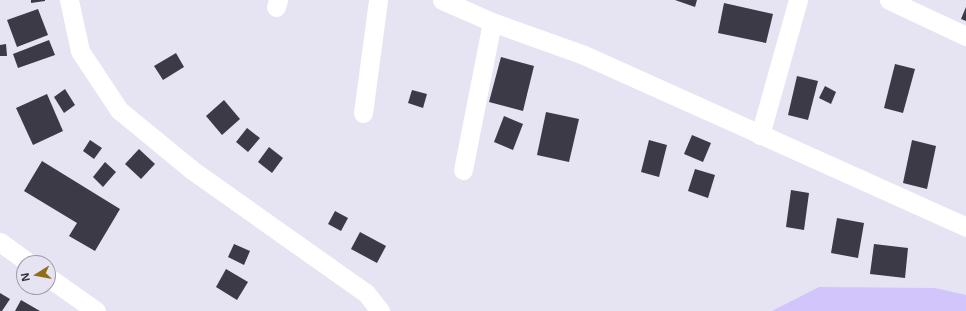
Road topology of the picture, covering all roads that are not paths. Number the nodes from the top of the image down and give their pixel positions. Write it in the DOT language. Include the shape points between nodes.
graph roads {
  1 [pos="69,0"];
  2 [pos="378,0"];
  3 [pos="442,0"];
  4 [pos="798,0"];
  5 [pos="890,0"];
  6 [pos="492,22"];
  7 [pos="966,36"];
  8 [pos="363,114"];
  9 [pos="760,135"];
  10 [pos="463,170"];
  11 [pos="966,227"];
  12 [pos="0,242"];
  13 [pos="18,255"];
  14 [pos="56,283"];
  15 [pos="96,311"];
  16 [pos="380,311"];
  1 -- 16 [label="street" via="80,51 119,110 192,170 366,293"];
  2 -- 8 [label="street"];
  3 -- 6 [label="street"];
  4 -- 9 [label="street"];
  5 -- 7 [label="street"];
  6 -- 9 [label="street" via="584,55"];
  6 -- 10 [label="street"];
  9 -- 11 [label="street"];
  12 -- 13 [label="street"];
  14 -- 15 [label="street"];
}
